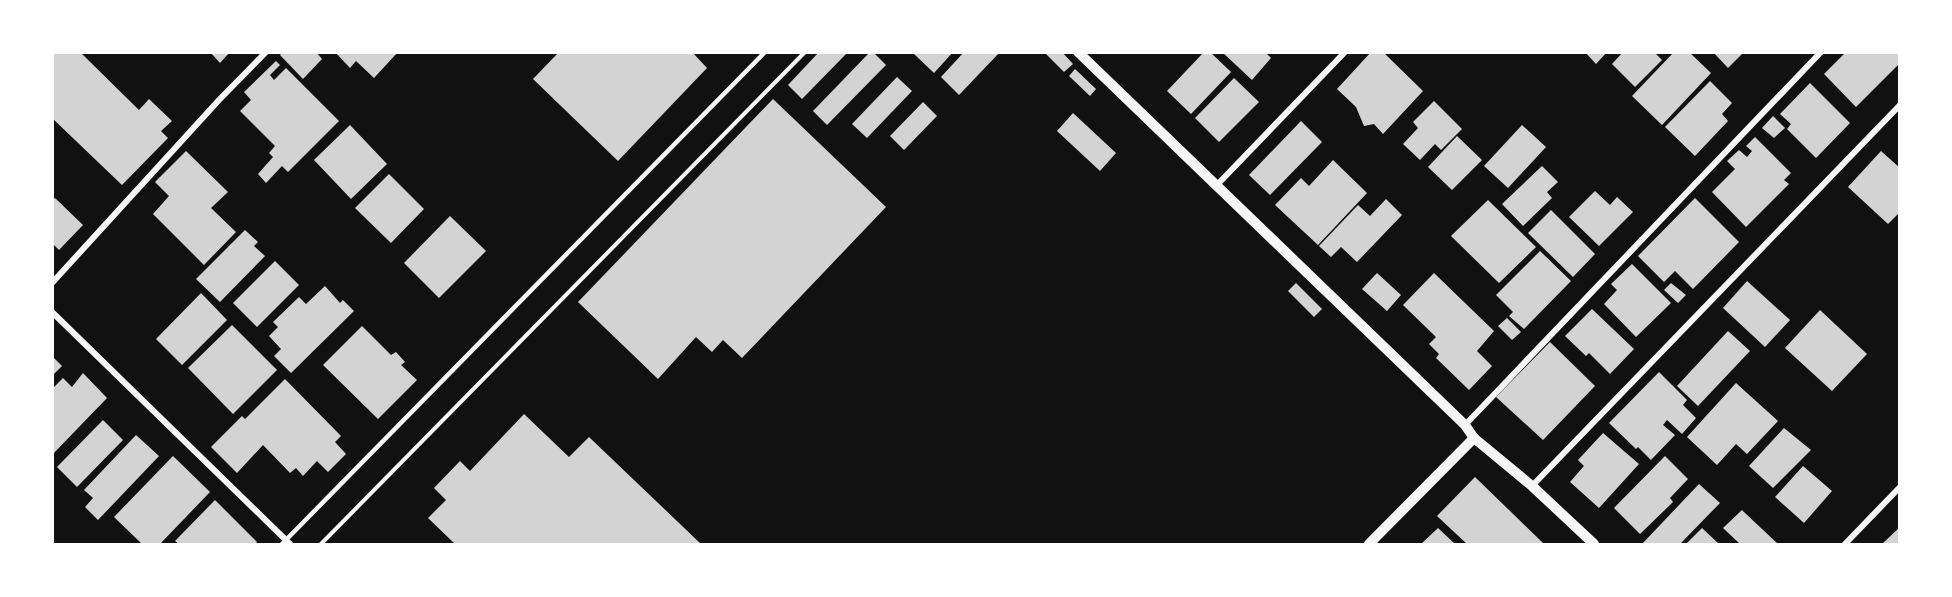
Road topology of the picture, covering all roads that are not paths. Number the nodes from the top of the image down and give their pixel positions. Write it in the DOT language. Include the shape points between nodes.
graph roads {
  1 [pos="266,52"];
  2 [pos="765,52"];
  3 [pos="1078,52"];
  4 [pos="1345,52"];
  5 [pos="1821,52"];
  6 [pos="1899,105"];
  7 [pos="1215,187"];
  8 [pos="52,283"];
  9 [pos="52,312"];
  10 [pos="1465,425"];
  11 [pos="1474,438"];
  12 [pos="1532,486"];
  13 [pos="1899,487"];
  14 [pos="286,543"];
  15 [pos="1369,544"];
  16 [pos="1594,544"];
  17 [pos="1845,544"];
  1 -- 8 [label="street"];
  2 -- 14 [label="lane"];
  3 -- 7 [label="street"];
  4 -- 7 [label="street"];
  5 -- 10 [label="street"];
  6 -- 12 [label="street"];
  7 -- 10 [label="street"];
  9 -- 14 [label="street"];
  10 -- 11 [label="street"];
  11 -- 12 [label="street"];
  11 -- 15 [label="street"];
  12 -- 16 [label="street"];
  13 -- 17 [label="street"];
}
